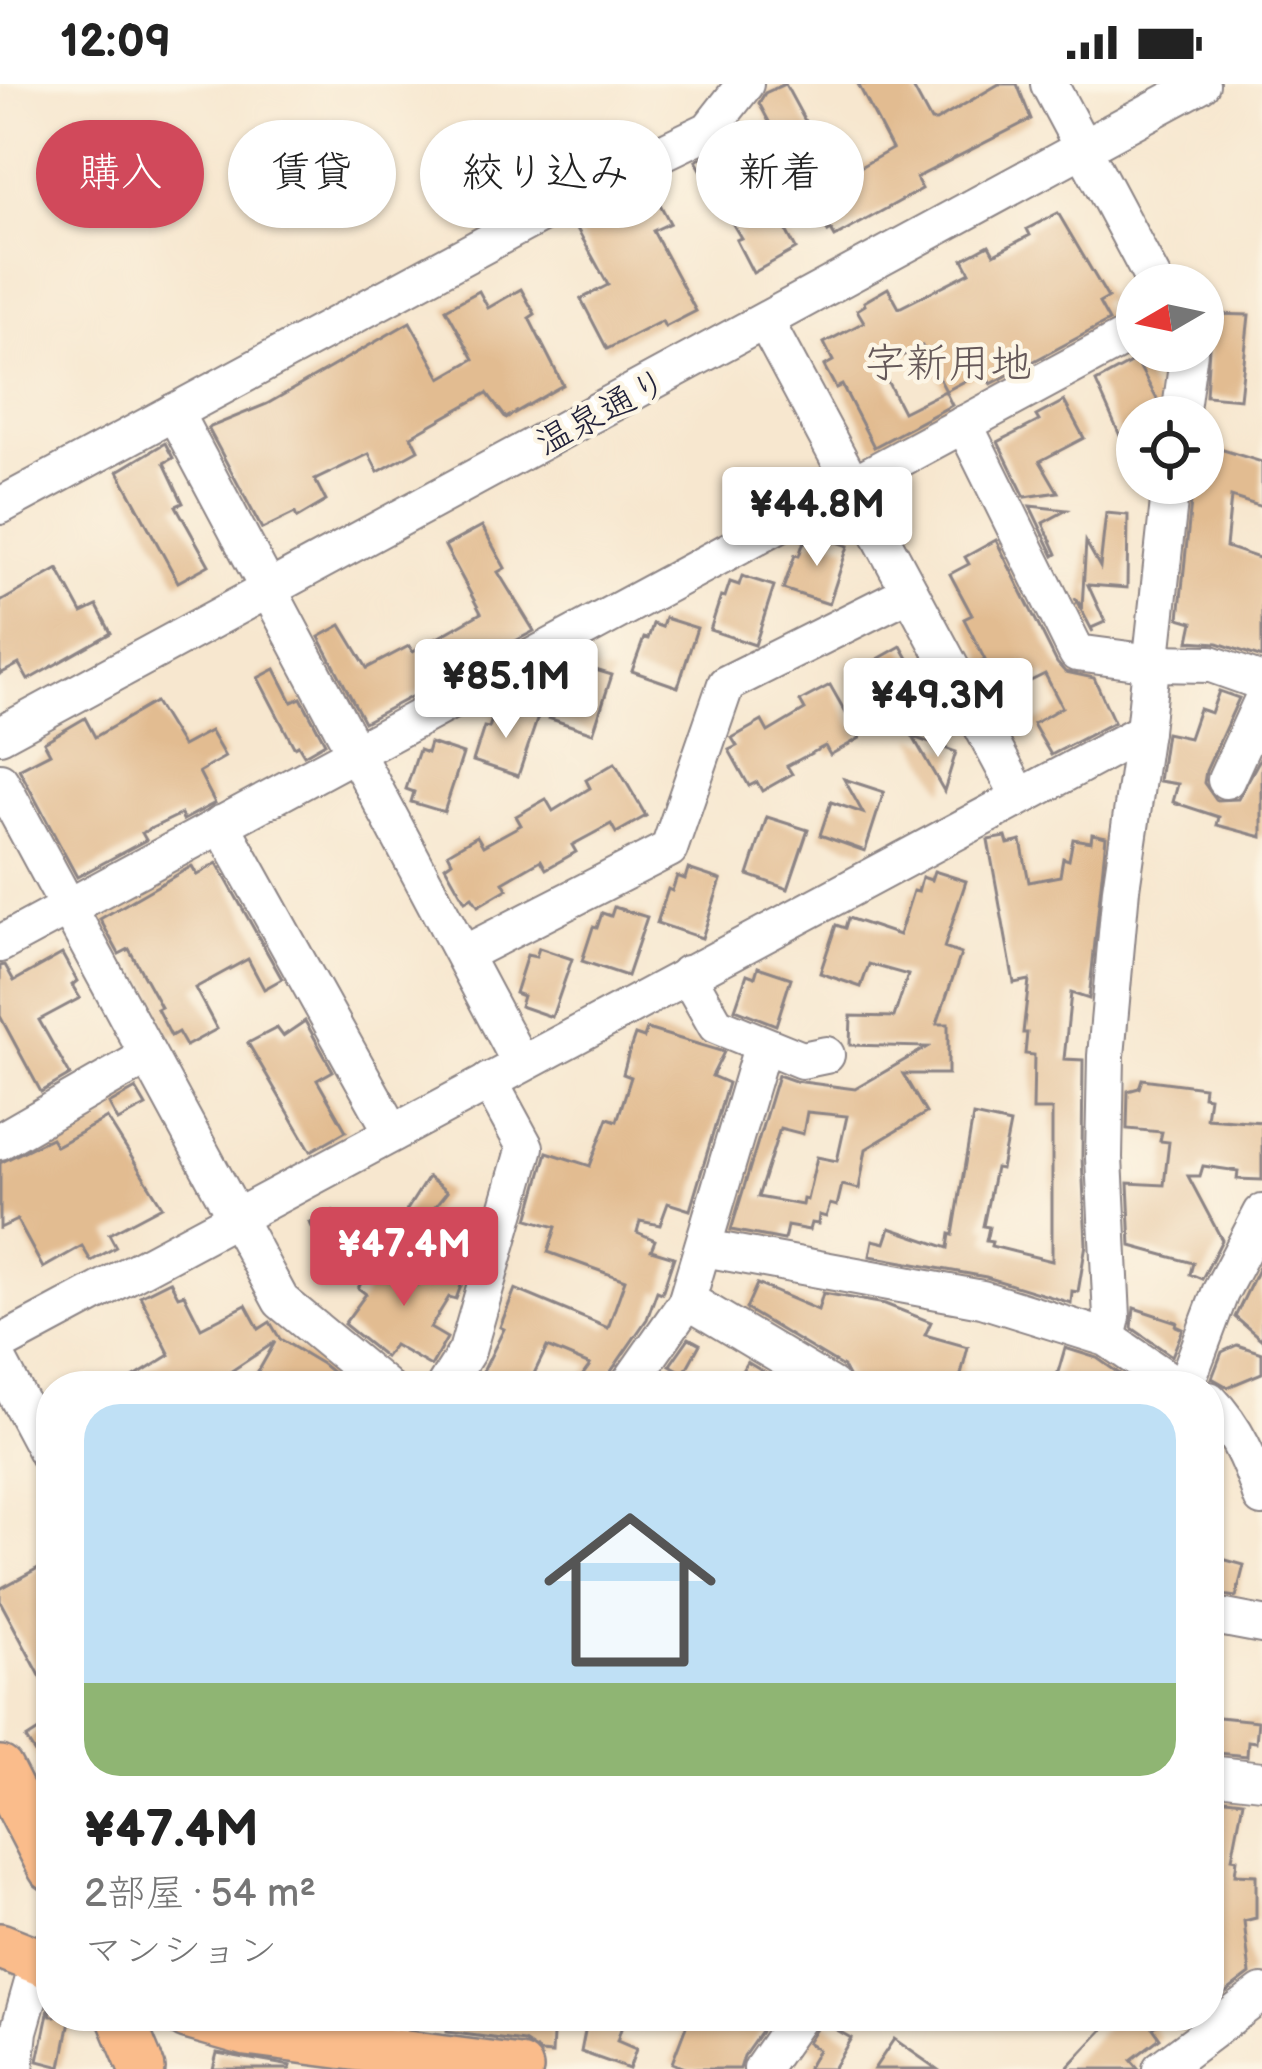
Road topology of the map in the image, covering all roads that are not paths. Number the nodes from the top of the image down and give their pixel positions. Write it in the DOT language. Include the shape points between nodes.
graph roads {
  1 [pos="745,84"];
  2 [pos="1049,84"];
  3 [pos="1201,84"];
  4 [pos="1082,146"];
  5 [pos="1145,264"];
  6 [pos="766,323"];
  7 [pos="1116,342"];
  8 [pos="174,412"];
  9 [pos="964,424"];
  10 [pos="851,482"];
  11 [pos="1169,504"];
  12 [pos="0,506"];
  13 [pos="270,590"];
  14 [pos="910,592"];
  15 [pos="1152,663"];
  16 [pos="1262,682"];
  17 [pos="1262,701"];
  18 [pos="1144,731"];
  19 [pos="0,735"];
  20 [pos="354,752"];
  21 [pos="1226,780"];
  22 [pos="0,782"];
  23 [pos="1019,795"];
  24 [pos="220,824"];
  25 [pos="69,906"];
  26 [pos="0,944"];
  27 [pos="464,954"];
  28 [pos="687,974"];
  29 [pos="762,1047"];
  30 [pos="826,1055"];
  31 [pos="148,1056"];
  32 [pos="505,1073"];
  33 [pos="393,1133"];
  34 [pos="0,1141"];
  35 [pos="1262,1213"];
  36 [pos="234,1218"];
  37 [pos="704,1248"];
  38 [pos="687,1300"];
  39 [pos="1108,1338"];
  40 [pos="0,1344"];
  41 [pos="0,1364"];
  42 [pos="366,1371"];
  43 [pos="454,1371"];
  44 [pos="638,1371"];
  45 [pos="806,1371"];
  46 [pos="1163,1371"];
  47 [pos="1195,1371"];
  48 [pos="1224,1417"];
  49 [pos="36,1432"];
  50 [pos="1259,1476"];
  51 [pos="1224,1618"];
  52 [pos="1262,1625"];
  53 [pos="0,1769"];
  54 [pos="1224,1776"];
  55 [pos="1262,1780"];
  56 [pos="36,1826"];
  57 [pos="30,1958"];
  58 [pos="1262,1993"];
  59 [pos="1224,2022"];
  60 [pos="126,2031"];
  61 [pos="243,2031"];
  62 [pos="789,2031"];
  63 [pos="1212,2031"];
  64 [pos="387,2034"];
  65 [pos="15,2069"];
  66 [pos="142,2069"];
  67 [pos="520,2069"];
  68 [pos="762,2069"];
  69 [pos="1161,2069"];
  1 -- 8 [label="street" via="709,130"];
  2 -- 4 [label="street"];
  3 -- 4 [label="street, 温泉通り"];
  4 -- 5 [label="street"];
  4 -- 6 [label="street, 温泉通り"];
  6 -- 10 [label="street"];
  6 -- 13 [label="street, 温泉通り"];
  7 -- 9 [label="street"];
  8 -- 12 [label="street"];
  8 -- 13 [label="street"];
  9 -- 10 [label="street"];
  9 -- 15 [label="street" via="1077,653"];
  10 -- 14 [label="street"];
  10 -- 20 [label="street"];
  11 -- 15 [label="street"];
  13 -- 19 [label="street, 温泉通り"];
  13 -- 20 [label="street"];
  14 -- 23 [label="street"];
  14 -- 27 [label="street" via="726,684 669,849"];
  15 -- 16 [label="street" via="1211,664"];
  15 -- 18 [label="street"];
  17 -- 21 [label="street"];
  18 -- 23 [label="street"];
  18 -- 39 [label="street" via="1106,1056"];
  20 -- 24 [label="street"];
  20 -- 27 [label="street"];
  22 -- 25 [label="street"];
  23 -- 28 [label="street"];
  24 -- 25 [label="street"];
  24 -- 33 [label="street"];
  25 -- 26 [label="street"];
  25 -- 31 [label="street"];
  27 -- 32 [label="street"];
  28 -- 29 [label="street" via="716,1025"];
  28 -- 32 [label="street"];
  29 -- 30 [label="street" via="802,1060"];
  29 -- 37 [label="street"];
  31 -- 34 [label="street"];
  31 -- 36 [label="street"];
  32 -- 33 [label="street"];
  32 -- 43 [label="street" via="525,1147"];
  33 -- 36 [label="street"];
  35 -- 47 [label="street" via="1220,1293"];
  36 -- 40 [label="street"];
  36 -- 42 [label="street" via="280,1301"];
  37 -- 38 [label="street"];
  37 -- 39 [label="street" via="982,1299"];
  38 -- 44 [label="street"];
  38 -- 45 [label="street"];
  39 -- 46 [label="street"];
  41 -- 49 [label="street"];
  48 -- 50 [label="street"];
  51 -- 52 [label="street"];
  53 -- 56 [label="main road"];
  54 -- 55 [label="street"];
  57 -- 65 [label="street"];
  58 -- 59 [label="street"];
  60 -- 66 [label="main road"];
  61 -- 64 [label="main road"];
  62 -- 68 [label="street"];
  63 -- 69 [label="street"];
  64 -- 67 [label="main road"];
}
